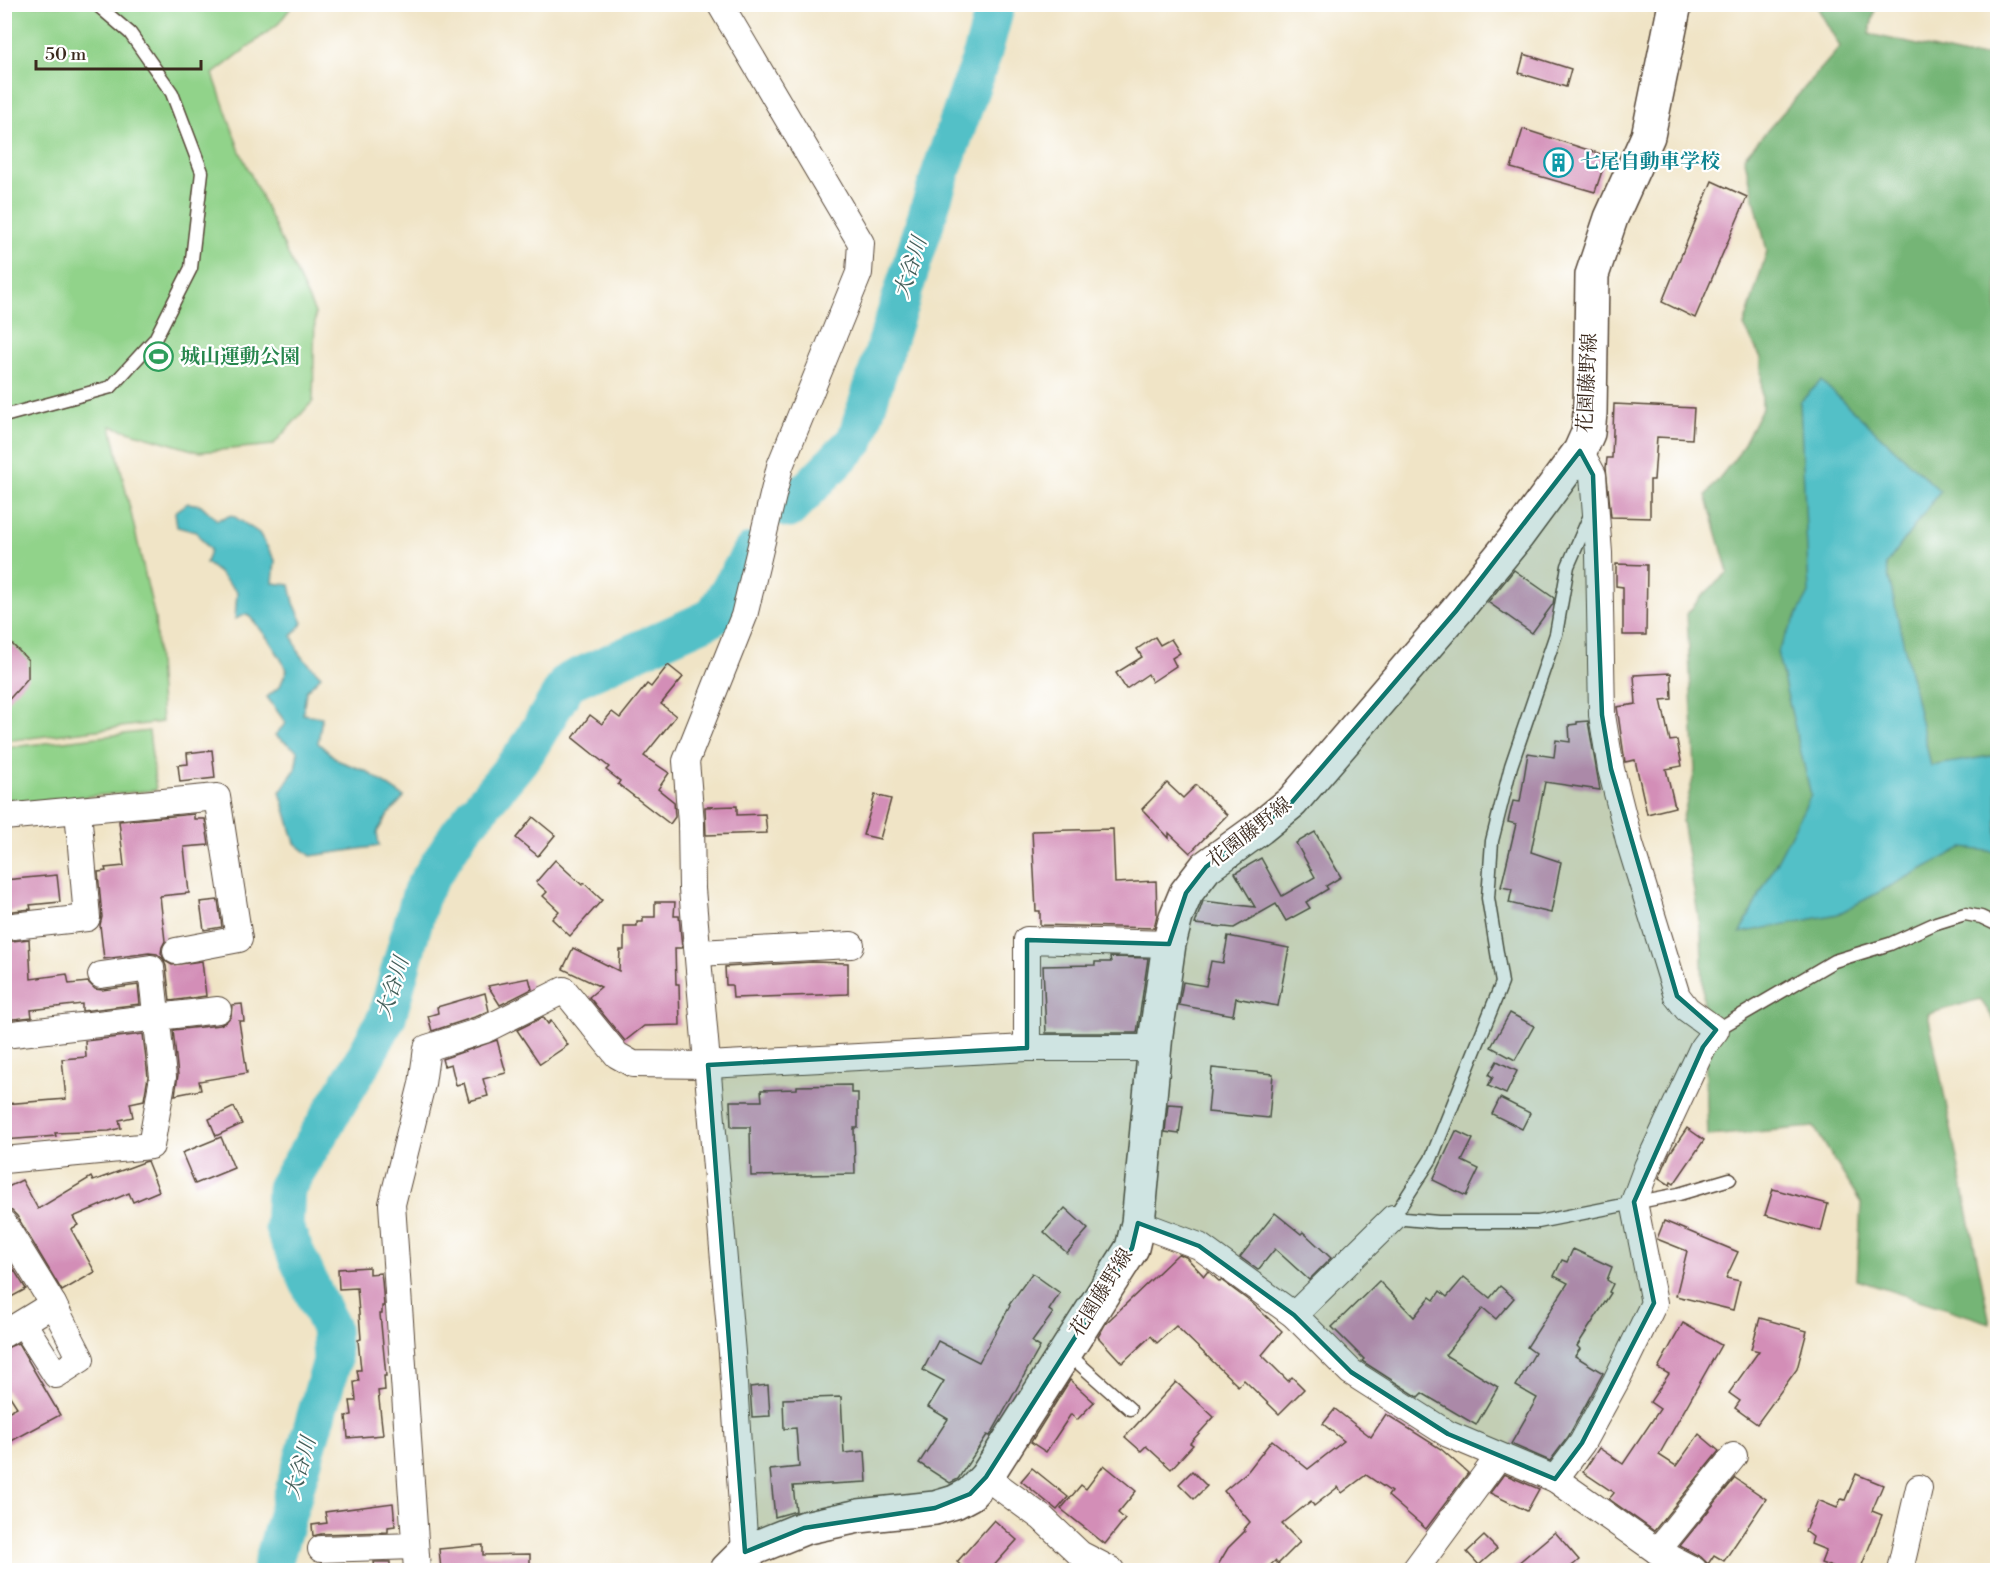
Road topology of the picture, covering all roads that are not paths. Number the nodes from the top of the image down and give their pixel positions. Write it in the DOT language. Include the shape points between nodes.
graph roads {
  1 [pos="96,4"];
  2 [pos="720,4"];
  3 [pos="1675,4"];
  4 [pos="4,416"];
  5 [pos="1580,452"];
  6 [pos="1594,507"];
  7 [pos="78,810"];
  8 [pos="4,817"];
  9 [pos="1998,925"];
  10 [pos="4,927"];
  11 [pos="1169,944"];
  12 [pos="851,945"];
  13 [pos="176,951"];
  14 [pos="698,953"];
  15 [pos="101,975"];
  16 [pos="218,1010"];
  17 [pos="158,1017"];
  18 [pos="1716,1030"];
  19 [pos="4,1035"];
  20 [pos="1027,1048"];
  21 [pos="1154,1048"];
  22 [pos="708,1065"];
  23 [pos="4,1160"];
  24 [pos="1730,1179"];
  25 [pos="1634,1202"];
  26 [pos="1393,1218"];
  27 [pos="1138,1223"];
  28 [pos="4,1224"];
  29 [pos="53,1304"];
  30 [pos="1294,1315"];
  31 [pos="14,1328"];
  32 [pos="1065,1351"];
  33 [pos="1130,1409"];
  34 [pos="1498,1456"];
  35 [pos="1734,1456"];
  36 [pos="986,1477"];
  37 [pos="1555,1479"];
  38 [pos="1919,1488"];
  39 [pos="321,1548"];
  40 [pos="1657,1551"];
  41 [pos="416,1558"];
  42 [pos="736,1561"];
  43 [pos="1111,1570"];
  44 [pos="1415,1570"];
  45 [pos="1694,1570"];
  46 [pos="1900,1570"];
  1 -- 4 [label="lane" via="130,33 172,93 202,171 191,268 154,339 111,387"];
  2 -- 14 [label="street" via="861,243 859,273 780,466 744,616 686,761"];
  3 -- 5 [label="main road, 花園藤野線" via="1648,136 1611,218 1592,275 1590,413 1588,433"];
  5 -- 6 [label="street" via="1593,475"];
  5 -- 11 [label="main road, 花園藤野線" via="1518,535 1292,802 1206,867 1186,893"];
  6 -- 18 [label="street" via="1599,554 1602,715 1611,769 1677,996 1687,1009"];
  6 -- 26 [label="lane" via="1568,566 1556,634 1511,766 1492,841 1488,898 1502,983 1431,1159"];
  7 -- 8 [label="street"];
  7 -- 10 [label="street" via="87,918"];
  7 -- 13 [label="street" via="217,797 239,939"];
  9 -- 18 [label="lane" via="1965,914 1936,923 1890,944 1834,962"];
  11 -- 20 [label="street" via="1027,940"];
  11 -- 21 [label="main road, 花園藤野線"];
  12 -- 14 [label="street"];
  14 -- 22 [label="street"];
  15 -- 17 [label="street" via="152,968"];
  16 -- 17 [label="street"];
  17 -- 19 [label="street"];
  17 -- 23 [label="street" via="163,1077 151,1146"];
  18 -- 25 [label="street" via="1703,1047"];
  20 -- 21 [label="street"];
  20 -- 22 [label="street"];
  21 -- 27 [label="main road, 花園藤野線"];
  22 -- 41 [label="street" via="633,1064 617,1055 564,990 484,1030 427,1048 422,1084 392,1204"];
  22 -- 42 [label="street" via="732,1353"];
  24 -- 25 [label="lane"];
  25 -- 26 [label="lane" via="1538,1222"];
  25 -- 37 [label="street" via="1654,1303 1582,1443"];
  26 -- 30 [label="street"];
  27 -- 30 [label="street" via="1199,1246"];
  27 -- 32 [label="main road, 花園藤野線" via="1132,1248"];
  28 -- 29 [label="street"];
  29 -- 31 [label="street"];
  29 -- 31 [label="street" via="81,1359 56,1375"];
  30 -- 34 [label="street" via="1351,1372 1448,1434"];
  32 -- 33 [label="lane"];
  32 -- 36 [label="main road, 花園藤野線"];
  34 -- 37 [label="street"];
  34 -- 44 [label="street"];
  35 -- 40 [label="street"];
  36 -- 42 [label="main road, 花園藤野線" via="970,1494 955,1502 804,1528"];
  36 -- 43 [label="street" via="1042,1518 1080,1554"];
  37 -- 40 [label="street"];
  38 -- 46 [label="street"];
  39 -- 41 [label="street"];
  40 -- 45 [label="street"];
}
